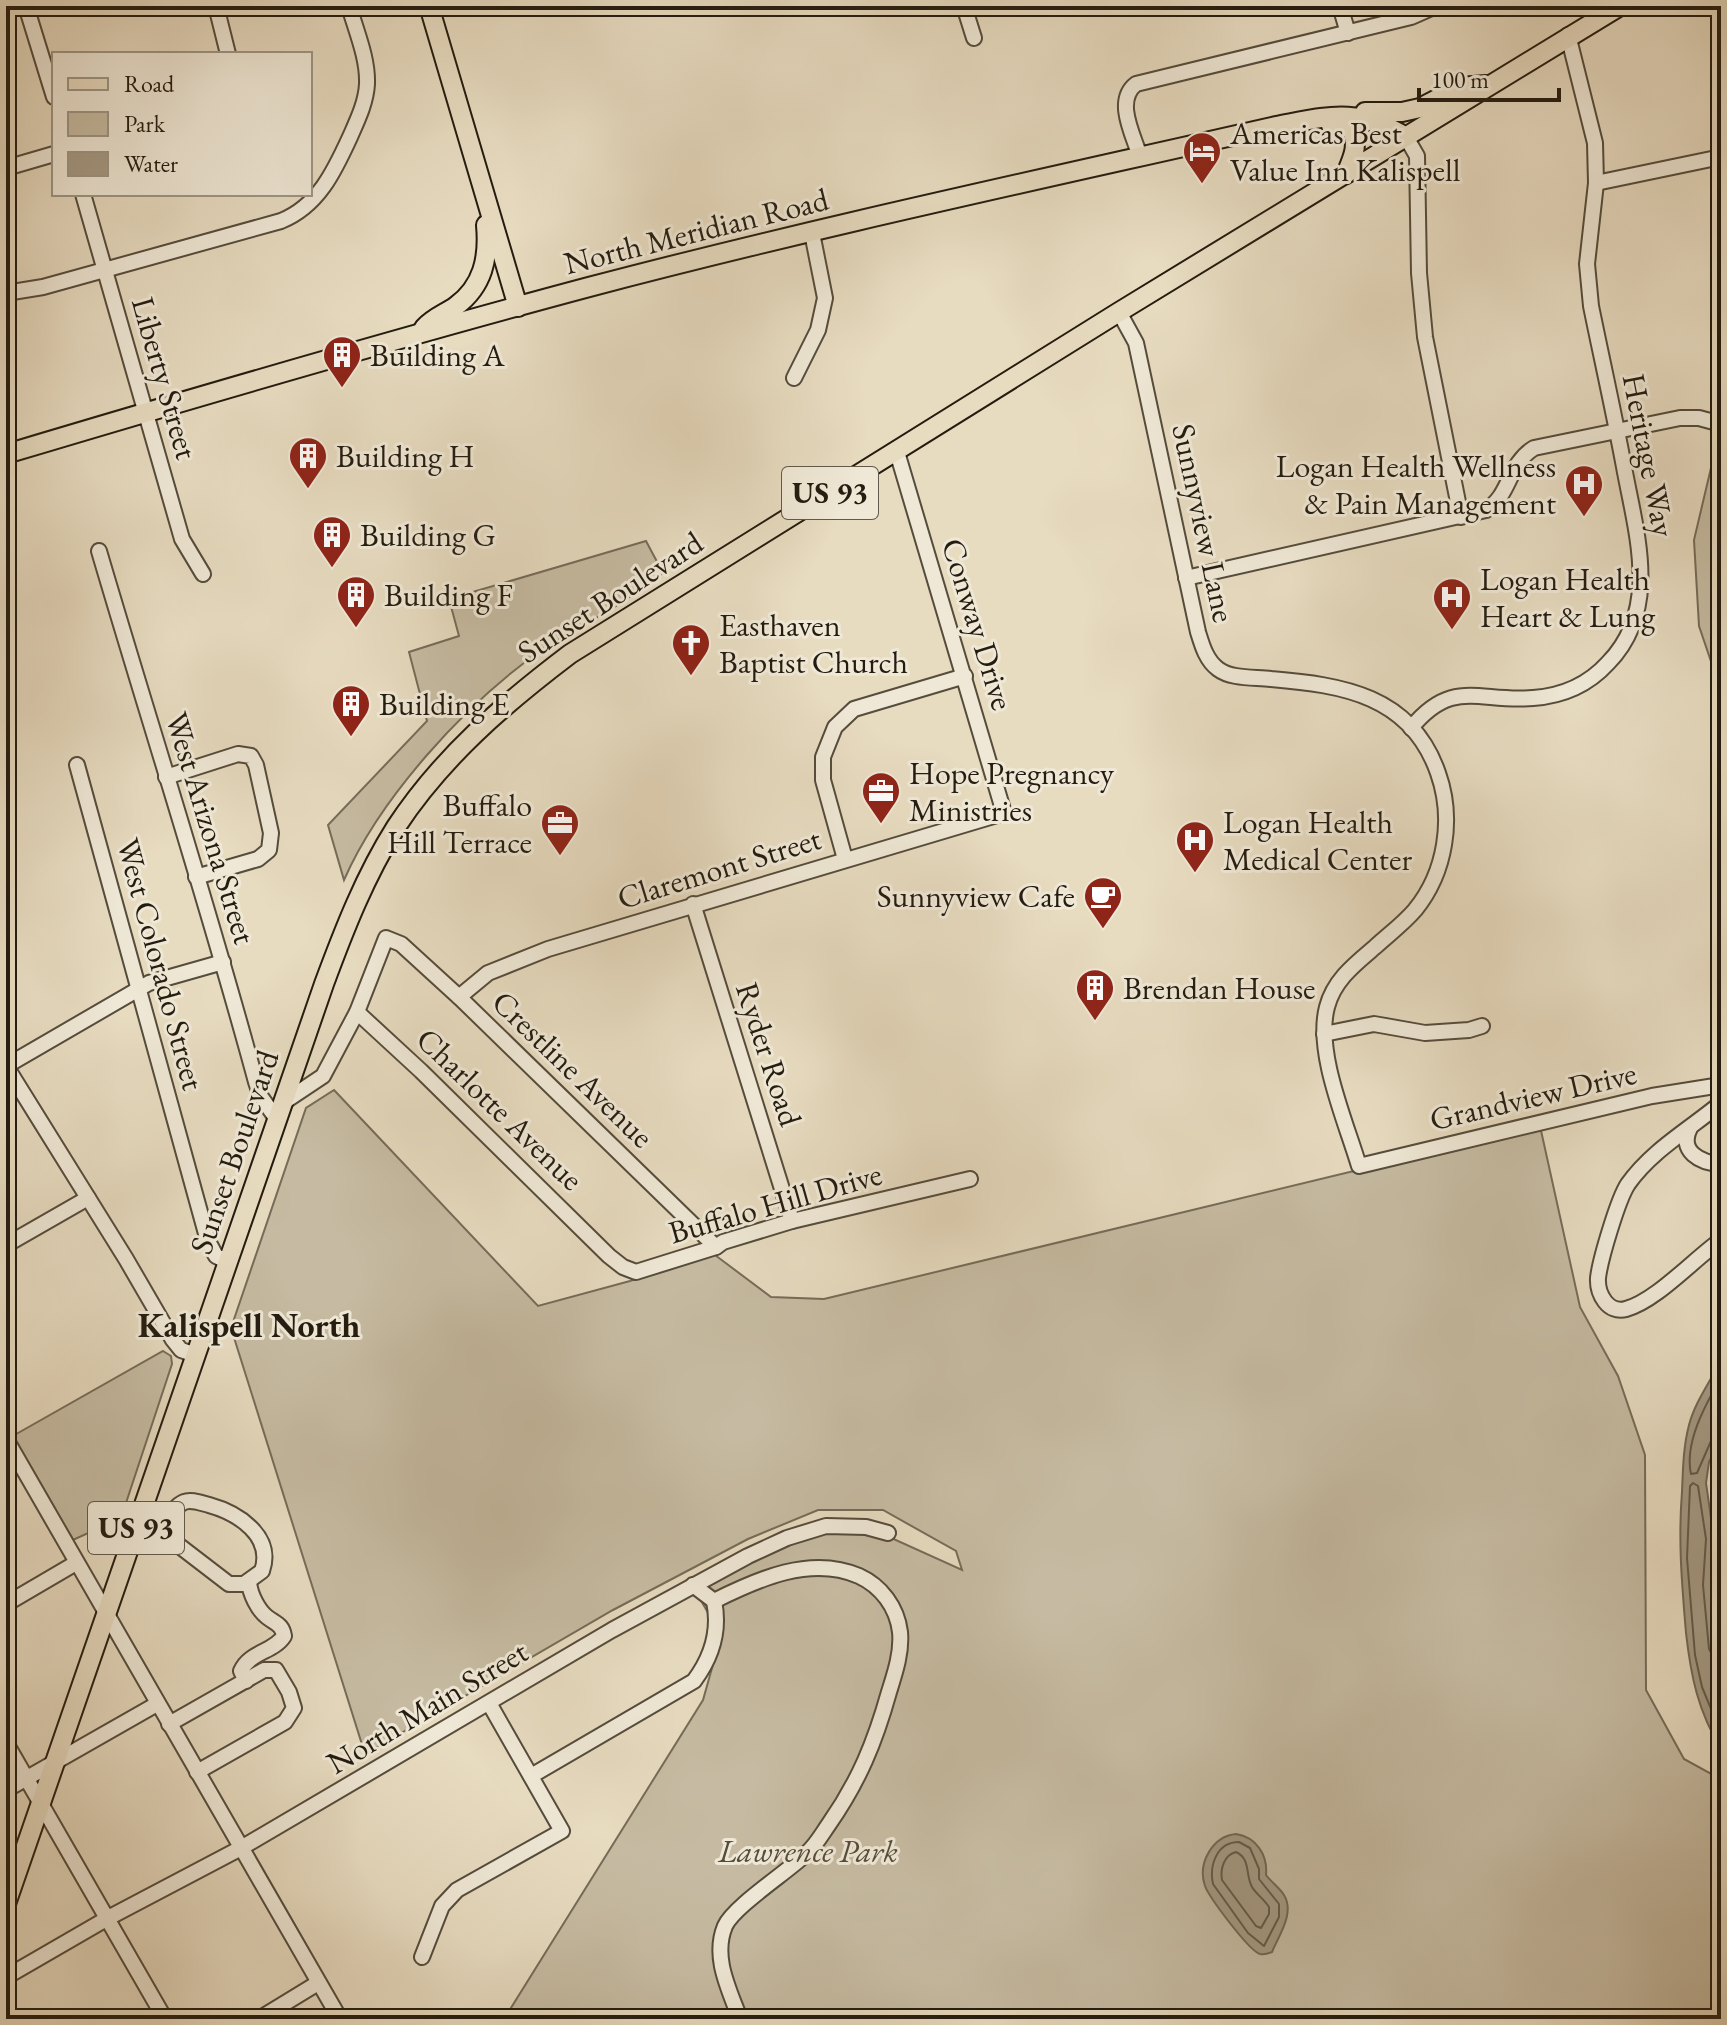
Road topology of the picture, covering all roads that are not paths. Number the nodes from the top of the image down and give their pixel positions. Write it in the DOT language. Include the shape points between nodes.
graph roads {
  1 [pos="26,6"];
  2 [pos="216,6"];
  3 [pos="349,6"];
  4 [pos="429,6"];
  5 [pos="964,6"];
  6 [pos="1340,6"];
  7 [pos="1436,6"];
  8 [pos="1620,6"];
  9 [pos="1348,33"];
  10 [pos="1568,35"];
  11 [pos="974,38"];
  12 [pos="228,52"];
  13 [pos="1489,85"];
  14 [pos="52,90"];
  15 [pos="1349,115"];
  16 [pos="1276,126"];
  17 [pos="1406,137"];
  18 [pos="52,155"];
  19 [pos="1140,157"];
  20 [pos="1721,157"];
  21 [pos="6,168"];
  22 [pos="1346,174"];
  23 [pos="1596,183"];
  24 [pos="484,195"];
  25 [pos="84,196"];
  26 [pos="812,233"];
  27 [pos="104,270"];
  28 [pos="6,293"];
  29 [pos="518,307"];
  30 [pos="1119,312"];
  31 [pos="420,333"];
  32 [pos="794,378"];
  33 [pos="145,413"];
  34 [pos="1721,424"];
  35 [pos="1617,430"];
  36 [pos="897,452"];
  37 [pos="6,454"];
  38 [pos="1461,517"];
  39 [pos="99,551"];
  40 [pos="203,574"];
  41 [pos="1186,578"];
  42 [pos="965,676"];
  43 [pos="1411,728"];
  44 [pos="77,765"];
  45 [pos="166,777"];
  46 [pos="1004,813"];
  47 [pos="845,859"];
  48 [pos="196,877"];
  49 [pos="693,904"];
  50 [pos="223,962"];
  51 [pos="138,989"];
  52 [pos="459,997"];
  53 [pos="357,1012"];
  54 [pos="1482,1026"];
  55 [pos="1324,1034"];
  56 [pos="6,1066"];
  57 [pos="1721,1085"];
  58 [pos="1721,1103"];
  59 [pos="278,1111"];
  60 [pos="1690,1128"];
  61 [pos="1721,1164"];
  62 [pos="1359,1166"];
  63 [pos="970,1179"];
  64 [pos="88,1198"];
  65 [pos="792,1221"];
  66 [pos="1721,1240"];
  67 [pos="6,1245"];
  68 [pos="716,1247"];
  69 [pos="602,1248"];
  70 [pos="228,1262"];
  71 [pos="196,1355"];
  72 [pos="6,1439"];
  73 [pos="142,1512"];
  74 [pos="169,1522"];
  75 [pos="888,1533"];
  76 [pos="76,1563"];
  77 [pos="249,1582"];
  78 [pos="693,1585"];
  79 [pos="714,1601"];
  80 [pos="6,1604"];
  81 [pos="106,1616"];
  82 [pos="246,1681"];
  83 [pos="489,1703"];
  84 [pos="157,1704"];
  85 [pos="169,1724"];
  86 [pos="6,1743"];
  87 [pos="55,1763"];
  88 [pos="197,1772"];
  89 [pos="531,1776"];
  90 [pos="27,1778"];
  91 [pos="6,1790"];
  92 [pos="42,1803"];
  93 [pos="241,1848"];
  94 [pos="6,1904"];
  95 [pos="108,1918"];
  96 [pos="422,1957"];
  97 [pos="6,1977"];
  98 [pos="318,1983"];
  99 [pos="165,2019"];
  100 [pos="259,2019"];
  101 [pos="340,2019"];
  102 [pos="740,2019"];
  1 -- 14 [label="street"];
  2 -- 12 [label="street"];
  3 -- 27 [label="street" via="367,91 342,154 317,195 281,221"];
  4 -- 24 [label="main road"];
  5 -- 11 [label="street"];
  6 -- 9 [label="street"];
  7 -- 9 [label="street"];
  8 -- 10 [label="main road, Sunset Boulevard / US 93"];
  9 -- 19 [label="street" via="1136,84 1125,103"];
  10 -- 13 [label="main road, Sunset Boulevard / US 93"];
  10 -- 23 [label="street, Heritage Way" via="1595,143"];
  13 -- 15 [label="main road" via="1460,87 1402,112"];
  13 -- 17 [label="main road, Sunset Boulevard / US 93"];
  15 -- 16 [label="main road, North Meridian Road"];
  15 -- 17 [label="main road, North Meridian Road"];
  16 -- 19 [label="main road, North Meridian Road"];
  16 -- 22 [label="main road" via="1350,127 1356,150"];
  17 -- 22 [label="main road, Sunset Boulevard / US 93"];
  17 -- 38 [label="street" via="1417,156 1425,337"];
  18 -- 21 [label="street"];
  19 -- 26 [label="main road, North Meridian Road"];
  20 -- 23 [label="street"];
  22 -- 30 [label="main road, Sunset Boulevard / US 93"];
  23 -- 35 [label="street, Heritage Way" via="1587,273"];
  24 -- 29 [label="main road"];
  24 -- 31 [label="main road" via="487,262 470,294"];
  25 -- 27 [label="street, Liberty Street"];
  26 -- 29 [label="main road, North Meridian Road"];
  26 -- 32 [label="street" via="825,298 818,330"];
  27 -- 28 [label="street"];
  27 -- 33 [label="street, Liberty Street"];
  29 -- 31 [label="main road, North Meridian Road"];
  30 -- 36 [label="main road, Sunset Boulevard / US 93"];
  30 -- 41 [label="street, Sunnyview Lane" via="1136,343"];
  31 -- 33 [label="main road, North Meridian Road"];
  33 -- 37 [label="main road, North Meridian Road"];
  33 -- 40 [label="street, Liberty Street" via="182,539"];
  34 -- 35 [label="street" via="1680,418"];
  35 -- 38 [label="street" via="1534,448 1512,470 1494,505"];
  35 -- 43 [label="street, Heritage Way" via="1641,573 1638,608 1625,642 1593,677 1566,692 1528,699 1449,698 1426,711"];
  36 -- 42 [label="street, Conway Drive"];
  36 -- 59 [label="main road, Sunset Boulevard / US 93" via="570,654 464,742 396,828 365,883"];
  38 -- 41 [label="street"];
  39 -- 45 [label="street, West Arizona Street"];
  41 -- 43 [label="street, Sunnyview Lane" via="1202,645 1218,669 1359,692"];
  42 -- 46 [label="street, Conway Drive"];
  42 -- 47 [label="street" via="854,709 835,727 823,757 823,780"];
  43 -- 55 [label="street, Sunnyview Lane" via="1433,759 1444,795 1446,830 1439,866 1414,910 1335,988"];
  44 -- 51 [label="street, West Colorado Street"];
  45 -- 48 [label="street, West Arizona Street"];
  45 -- 48 [label="street" via="238,754 251,756 256,765 271,833 269,850 258,859"];
  46 -- 47 [label="street, Claremont Street"];
  47 -- 49 [label="street, Claremont Street"];
  48 -- 50 [label="street, West Arizona Street"];
  49 -- 52 [label="street, Claremont Street" via="517,960 488,973"];
  49 -- 65 [label="street, Ryder Road"];
  50 -- 51 [label="street"];
  50 -- 59 [label="street, West Arizona Street" via="261,1097"];
  51 -- 56 [label="street"];
  51 -- 70 [label="street, West Colorado Street" via="208,1241 216,1256"];
  52 -- 53 [label="street, Crestline Avenue" via="401,944 386,938"];
  52 -- 68 [label="street, Crestline Avenue"];
  53 -- 59 [label="street" via="323,1076"];
  53 -- 69 [label="street, Charlotte Avenue"];
  54 -- 55 [label="street" via="1425,1033 1374,1024"];
  55 -- 62 [label="street, Sunnyview Lane"];
  56 -- 64 [label="street"];
  57 -- 62 [label="street, Grandview Drive" via="1652,1096"];
  58 -- 60 [label="street"];
  59 -- 70 [label="main road, Sunset Boulevard / US 93"];
  60 -- 61 [label="street" via="1690,1152"];
  60 -- 66 [label="street" via="1648,1161 1620,1198 1598,1278 1602,1298 1613,1309 1642,1302"];
  63 -- 65 [label="street, Buffalo Hill Drive"];
  64 -- 67 [label="street"];
  64 -- 71 [label="street" via="173,1340 181,1350"];
  65 -- 68 [label="street, Buffalo Hill Drive"];
  68 -- 69 [label="street, Buffalo Hill Drive" via="636,1272"];
  70 -- 71 [label="main road, Sunset Boulevard / US 93"];
  71 -- 73 [label="main road, Sunset Boulevard / US 93"];
  72 -- 76 [label="street"];
  73 -- 74 [label="street"];
  73 -- 81 [label="main road, Sunset Boulevard / US 93"];
  74 -- 77 [label="street" via="173,1541 218,1577 234,1585"];
  74 -- 77 [label="street" via="176,1507 189,1501 217,1507 250,1524 264,1564"];
  75 -- 78 [label="street, North Main Street" via="840,1525 804,1532"];
  76 -- 80 [label="street"];
  76 -- 81 [label="street"];
  77 -- 82 [label="street" via="263,1614 280,1625 284,1636 244,1664"];
  78 -- 79 [label="street"];
  78 -- 83 [label="street, North Main Street"];
  79 -- 89 [label="street" via="713,1643 694,1681"];
  79 -- 102 [label="street" via="780,1574 818,1566 845,1570 872,1582 890,1603 900,1631 898,1662 877,1737 852,1791 809,1852 727,1921 720,1955"];
  81 -- 84 [label="street"];
  81 -- 87 [label="main road, Sunset Boulevard / US 93"];
  82 -- 85 [label="street"];
  82 -- 88 [label="street" via="269,1668 276,1670 293,1702 292,1712 281,1725"];
  83 -- 89 [label="street"];
  83 -- 93 [label="street, North Main Street"];
  84 -- 85 [label="street"];
  84 -- 87 [label="street"];
  85 -- 88 [label="street"];
  86 -- 90 [label="street"];
  87 -- 90 [label="street"];
  87 -- 92 [label="main road, Sunset Boulevard / US 93"];
  88 -- 93 [label="street"];
  89 -- 96 [label="street" via="562,1831 457,1890 442,1906"];
  90 -- 91 [label="street"];
  90 -- 92 [label="street"];
  92 -- 94 [label="main road, Sunset Boulevard / US 93"];
  92 -- 95 [label="street"];
  93 -- 95 [label="street, North Main Street"];
  93 -- 98 [label="street"];
  95 -- 97 [label="street, North Main Street"];
  95 -- 99 [label="street"];
  98 -- 100 [label="street"];
  98 -- 101 [label="street"];
}
